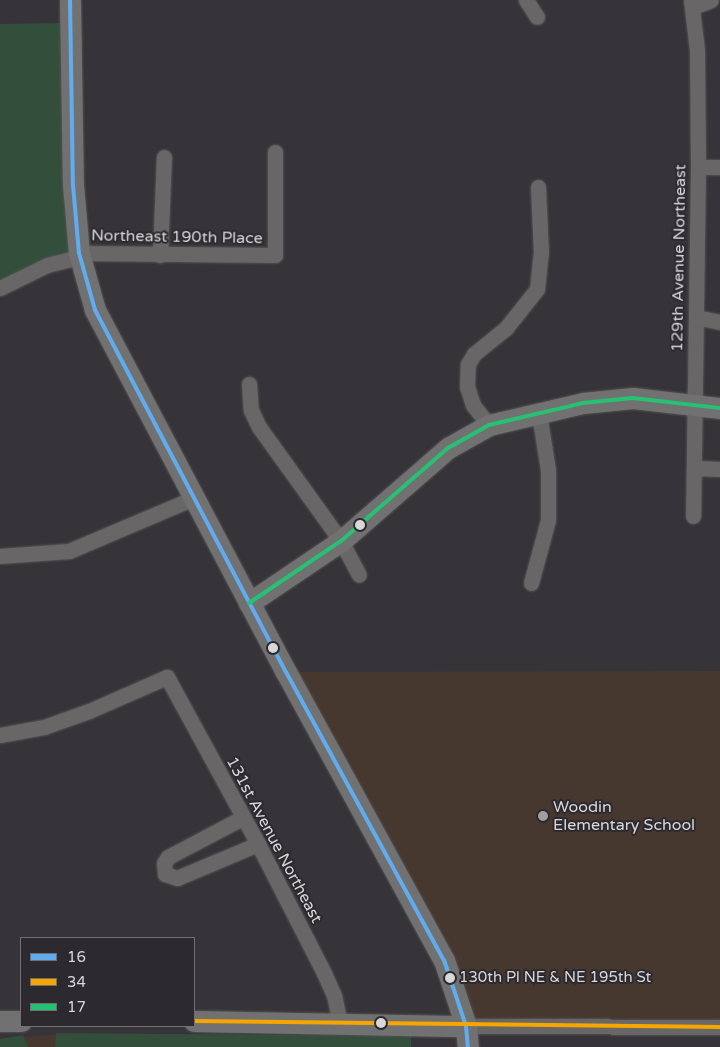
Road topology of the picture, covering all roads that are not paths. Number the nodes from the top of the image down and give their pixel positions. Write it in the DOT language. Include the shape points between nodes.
graph roads {
  1 [pos="70,0"];
  2 [pos="526,0"];
  3 [pos="711,0"];
  4 [pos="692,3"];
  5 [pos="537,17"];
  6 [pos="275,152"];
  7 [pos="164,158"];
  8 [pos="698,167"];
  9 [pos="720,167"];
  10 [pos="538,187"];
  11 [pos="79,255"];
  12 [pos="160,256"];
  13 [pos="0,288"];
  14 [pos="696,317"];
  15 [pos="720,322"];
  16 [pos="249,384"];
  17 [pos="696,403"];
  18 [pos="720,408"];
  19 [pos="539,413"];
  20 [pos="488,425"];
  21 [pos="694,468"];
  22 [pos="720,469"];
  23 [pos="194,498"];
  24 [pos="693,516"];
  25 [pos="341,540"];
  26 [pos="0,556"];
  27 [pos="359,575"];
  28 [pos="531,582"];
  29 [pos="249,603"];
  30 [pos="0,735"];
  31 [pos="242,818"];
  32 [pos="258,844"];
  33 [pos="0,1021"];
  34 [pos="20,1021"];
  35 [pos="195,1021"];
  36 [pos="340,1023"];
  37 [pos="466,1026"];
  38 [pos="720,1027"];
  39 [pos="468,1047"];
  1 -- 11 [label="main road" via="72,185"];
  2 -- 5 [label="street"];
  3 -- 4 [label="street"];
  4 -- 8 [label="street, 129th Avenue Northeast"];
  6 -- 12 [label="street, Northeast 190th Place" via="275,256"];
  7 -- 12 [label="street"];
  8 -- 9 [label="street"];
  8 -- 14 [label="street, 129th Avenue Northeast"];
  10 -- 20 [label="street" via="541,253 537,289 506,328 474,354 468,364 468,387 473,405"];
  11 -- 12 [label="street, Northeast 190th Place"];
  11 -- 13 [label="street, Northeast 190th Place" via="47,265"];
  11 -- 23 [label="main road" via="103,328"];
  14 -- 15 [label="street"];
  14 -- 17 [label="street, 129th Avenue Northeast"];
  16 -- 25 [label="street" via="251,410 259,427"];
  17 -- 18 [label="main road"];
  17 -- 19 [label="main road" via="633,398 583,403"];
  17 -- 21 [label="street, 129th Avenue Northeast"];
  19 -- 20 [label="main road"];
  19 -- 28 [label="street" via="548,470 548,520"];
  20 -- 25 [label="main road" via="448,448"];
  21 -- 22 [label="street"];
  21 -- 24 [label="street, 129th Avenue Northeast"];
  23 -- 26 [label="street" via="69,550"];
  23 -- 29 [label="main road"];
  25 -- 27 [label="street"];
  25 -- 29 [label="main road"];
  29 -- 37 [label="main road" via="444,960"];
  30 -- 31 [label="street, 131st Avenue Northeast" via="44,727 89,712 167,677"];
  31 -- 32 [label="street, 131st Avenue Northeast"];
  31 -- 32 [label="street" via="168,858 164,863 165,874 177,878"];
  32 -- 36 [label="street, 131st Avenue Northeast" via="331,988"];
  33 -- 34 [label="main road"];
  35 -- 36 [label="main road"];
  36 -- 37 [label="main road"];
  37 -- 38 [label="street"];
  37 -- 39 [label="main road"];
}
